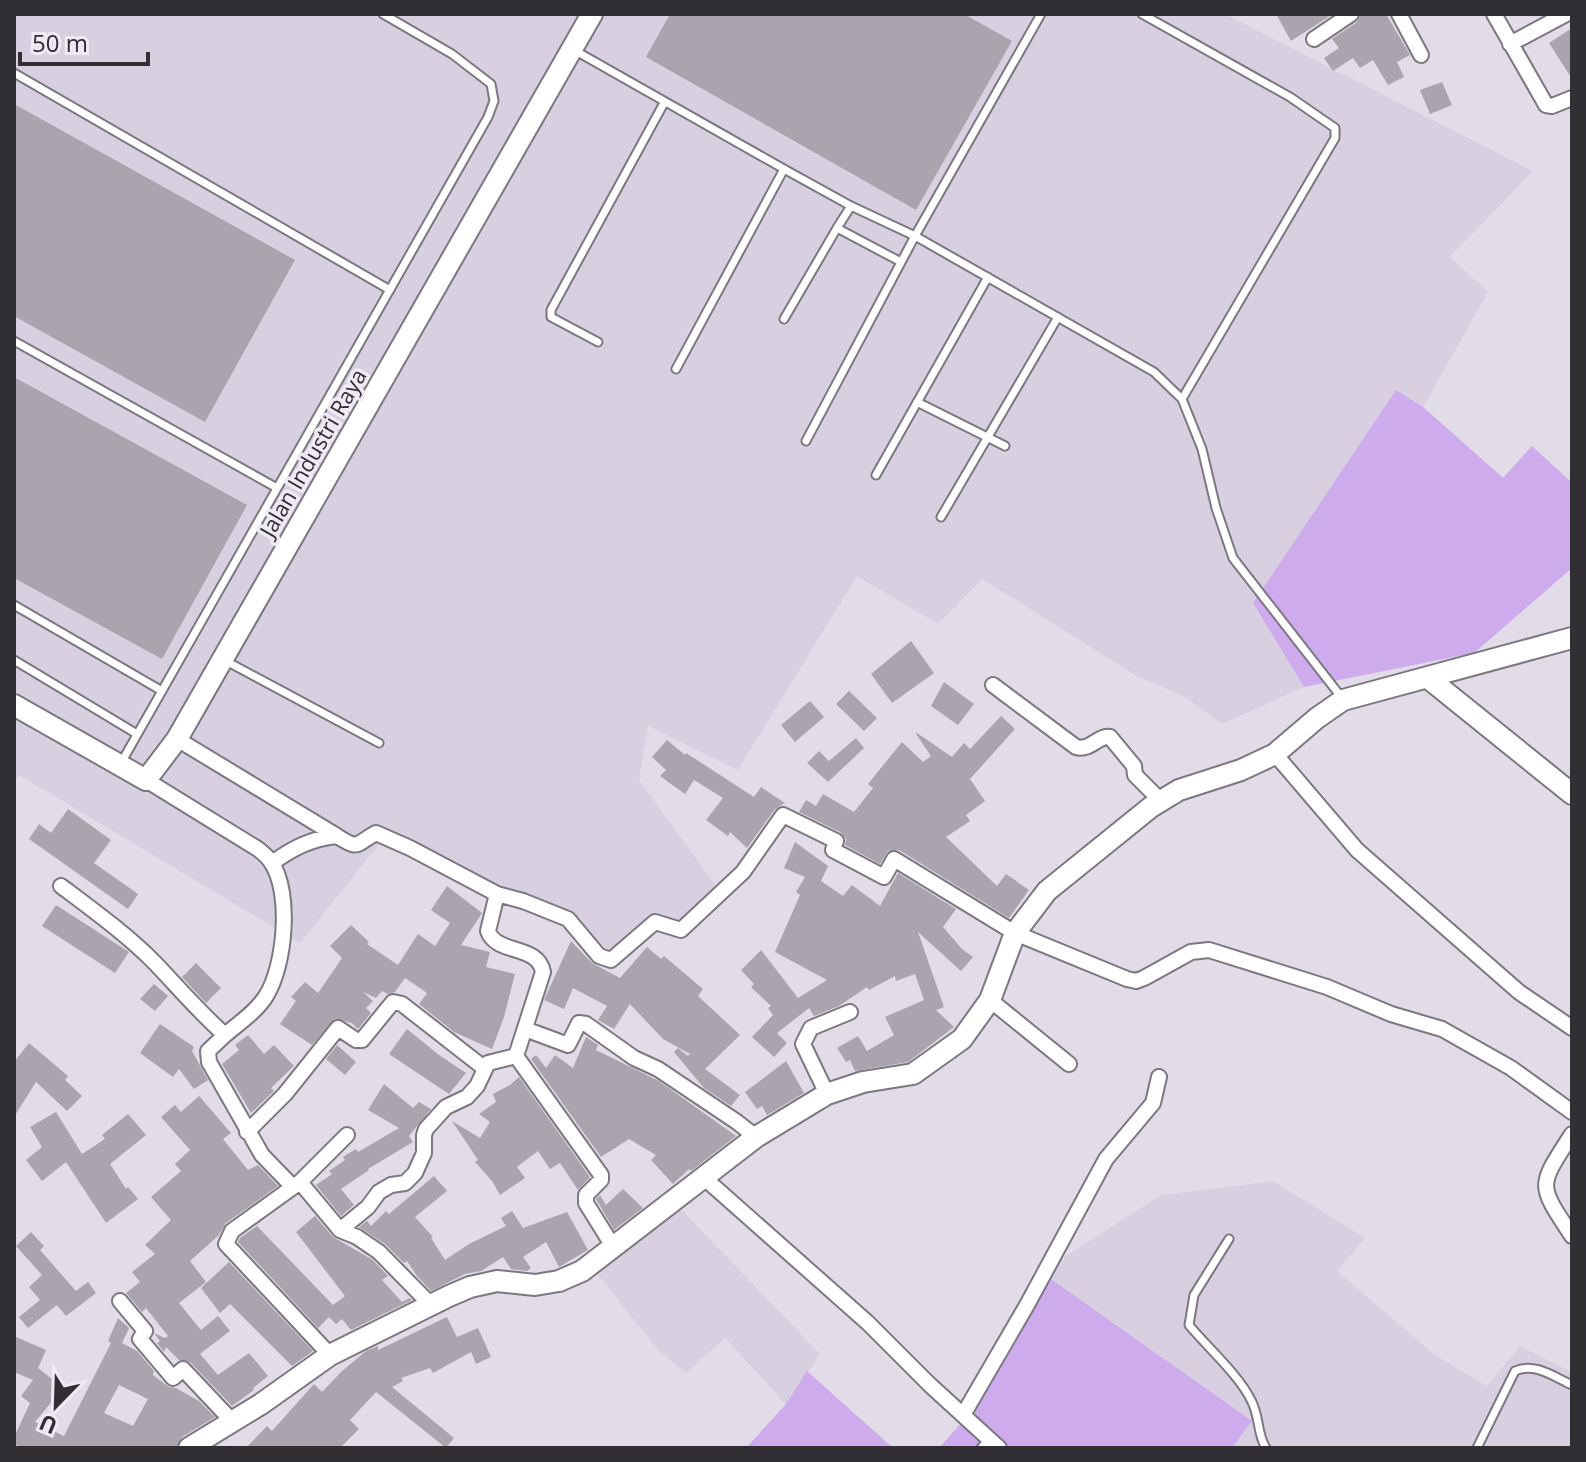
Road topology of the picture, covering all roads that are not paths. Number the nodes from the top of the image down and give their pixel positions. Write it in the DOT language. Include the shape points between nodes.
graph roads {
  1 [pos="383,14"];
  2 [pos="592,14"];
  3 [pos="1041,14"];
  4 [pos="1142,14"];
  5 [pos="1351,14"];
  6 [pos="1399,14"];
  7 [pos="1494,14"];
  8 [pos="1566,14"];
  9 [pos="1314,39"];
  10 [pos="1510,44"];
  11 [pos="572,49"];
  12 [pos="1421,55"];
  13 [pos="14,73"];
  14 [pos="1572,98"];
  15 [pos="664,103"];
  16 [pos="784,169"];
  17 [pos="851,206"];
  18 [pos="837,228"];
  19 [pos="915,236"];
  20 [pos="901,262"];
  21 [pos="988,277"];
  22 [pos="390,290"];
  23 [pos="1058,317"];
  24 [pos="784,319"];
  25 [pos="14,341"];
  26 [pos="598,342"];
  27 [pos="676,369"];
  28 [pos="1182,399"];
  29 [pos="917,402"];
  30 [pos="987,436"];
  31 [pos="806,441"];
  32 [pos="1005,446"];
  33 [pos="876,475"];
  34 [pos="277,488"];
  35 [pos="941,517"];
  36 [pos="14,605"];
  37 [pos="1572,638"];
  38 [pos="222,659"];
  39 [pos="14,660"];
  40 [pos="1428,678"];
  41 [pos="993,685"];
  42 [pos="162,691"];
  43 [pos="1343,700"];
  44 [pos="14,705"];
  45 [pos="137,734"];
  46 [pos="177,739"];
  47 [pos="379,743"];
  48 [pos="1275,754"];
  49 [pos="120,765"];
  50 [pos="146,780"];
  51 [pos="1572,794"];
  52 [pos="1161,801"];
  53 [pos="337,836"];
  54 [pos="272,863"];
  55 [pos="61,886"];
  56 [pos="497,894"];
  57 [pos="1015,933"];
  58 [pos="990,1000"];
  59 [pos="850,1012"];
  60 [pos="1572,1028"];
  61 [pos="525,1029"];
  62 [pos="225,1035"];
  63 [pos="516,1056"];
  64 [pos="1069,1064"];
  65 [pos="484,1068"];
  66 [pos="1159,1077"];
  67 [pos="827,1094"];
  68 [pos="1572,1112"];
  69 [pos="247,1132"];
  70 [pos="1572,1134"];
  71 [pos="347,1135"];
  72 [pos="756,1137"];
  73 [pos="702,1176"];
  74 [pos="297,1184"];
  75 [pos="340,1230"];
  76 [pos="1572,1236"];
  77 [pos="1229,1239"];
  78 [pos="614,1248"];
  79 [pos="120,1301"];
  80 [pos="431,1305"];
  81 [pos="330,1355"];
  82 [pos="1572,1385"];
  83 [pos="963,1415"];
  84 [pos="232,1421"];
  85 [pos="990,1445"];
  86 [pos="192,1447"];
  87 [pos="1266,1448"];
  88 [pos="1477,1448"];
  1 -- 22 [label="lane" via="491,84 494,101"];
  2 -- 11 [label="street, Jalan Industri Raya"];
  3 -- 19 [label="lane"];
  4 -- 28 [label="lane" via="1335,128 1335,138"];
  5 -- 9 [label="street"];
  6 -- 12 [label="street"];
  7 -- 10 [label="street"];
  8 -- 10 [label="street"];
  10 -- 14 [label="street" via="1546,105"];
  11 -- 15 [label="lane"];
  11 -- 38 [label="street, Jalan Industri Raya"];
  13 -- 22 [label="lane"];
  15 -- 16 [label="lane"];
  15 -- 26 [label="lane" via="551,312 551,317"];
  16 -- 17 [label="lane"];
  16 -- 27 [label="lane"];
  17 -- 18 [label="lane"];
  17 -- 19 [label="lane"];
  18 -- 20 [label="lane"];
  18 -- 24 [label="lane"];
  19 -- 20 [label="lane"];
  19 -- 21 [label="lane"];
  20 -- 31 [label="lane"];
  21 -- 23 [label="lane"];
  21 -- 29 [label="lane"];
  22 -- 34 [label="lane"];
  23 -- 28 [label="lane" via="1154,372"];
  23 -- 30 [label="lane"];
  25 -- 34 [label="lane"];
  28 -- 43 [label="lane" via="1233,558"];
  29 -- 30 [label="lane"];
  29 -- 33 [label="lane"];
  30 -- 32 [label="lane"];
  30 -- 35 [label="lane"];
  34 -- 42 [label="lane"];
  36 -- 42 [label="lane"];
  37 -- 40 [label="street"];
  38 -- 46 [label="street, Jalan Industri Raya"];
  38 -- 47 [label="lane"];
  39 -- 45 [label="lane"];
  40 -- 43 [label="street"];
  40 -- 51 [label="street"];
  41 -- 52 [label="street" via="1079,748 1110,737 1134,766 1135,775"];
  42 -- 45 [label="lane"];
  43 -- 48 [label="street"];
  44 -- 49 [label="street"];
  45 -- 49 [label="lane"];
  46 -- 50 [label="street, Jalan Industri Raya"];
  46 -- 53 [label="street"];
  48 -- 52 [label="street"];
  48 -- 60 [label="street" via="1357,850 1519,992"];
  49 -- 50 [label="street"];
  50 -- 54 [label="street"];
  52 -- 57 [label="street" via="1047,891"];
  53 -- 54 [label="street" via="303,842"];
  53 -- 56 [label="street" via="359,846 376,833"];
  54 -- 62 [label="street" via="280,883 283,930 277,971 266,996"];
  55 -- 62 [label="street" via="154,962"];
  56 -- 57 [label="street" via="568,919 599,956 611,960 655,922 683,928 743,872 783,815 836,841 833,850 884,877 894,859"];
  56 -- 61 [label="street" via="489,936 533,956 542,966"];
  57 -- 58 [label="street"];
  57 -- 68 [label="street" via="1136,981 1191,952 1209,950 1327,987 1442,1029 1511,1068"];
  58 -- 64 [label="street"];
  58 -- 67 [label="street" via="962,1039 913,1074"];
  59 -- 67 [label="street" via="811,1028 803,1044"];
  61 -- 63 [label="street"];
  61 -- 72 [label="street" via="568,1045 579,1023 586,1024"];
  62 -- 69 [label="street" via="207,1056"];
  63 -- 65 [label="street" via="494,1059"];
  63 -- 78 [label="street" via="601,1175 586,1203"];
  65 -- 69 [label="street" via="393,1002 362,1040 338,1028"];
  65 -- 75 [label="street" via="467,1097 446,1107 426,1129 415,1173 405,1183 379,1192"];
  66 -- 83 [label="street" via="1153,1103 1106,1159"];
  67 -- 72 [label="street"];
  69 -- 74 [label="street" via="262,1155"];
  70 -- 76 [label="street" via="1544,1186"];
  71 -- 74 [label="street"];
  72 -- 73 [label="street"];
  73 -- 78 [label="street"];
  73 -- 83 [label="street"];
  74 -- 75 [label="street"];
  74 -- 81 [label="street" via="232,1231 226,1244"];
  75 -- 80 [label="street" via="379,1252"];
  77 -- 87 [label="lane" via="1194,1295 1189,1325 1249,1395"];
  78 -- 80 [label="street" via="559,1281 497,1281"];
  79 -- 84 [label="street" via="145,1331 140,1339 173,1378 183,1369"];
  80 -- 81 [label="street"];
  81 -- 84 [label="street"];
  82 -- 88 [label="lane" via="1535,1368 1515,1371"];
  83 -- 85 [label="street"];
  84 -- 86 [label="street"];
}
